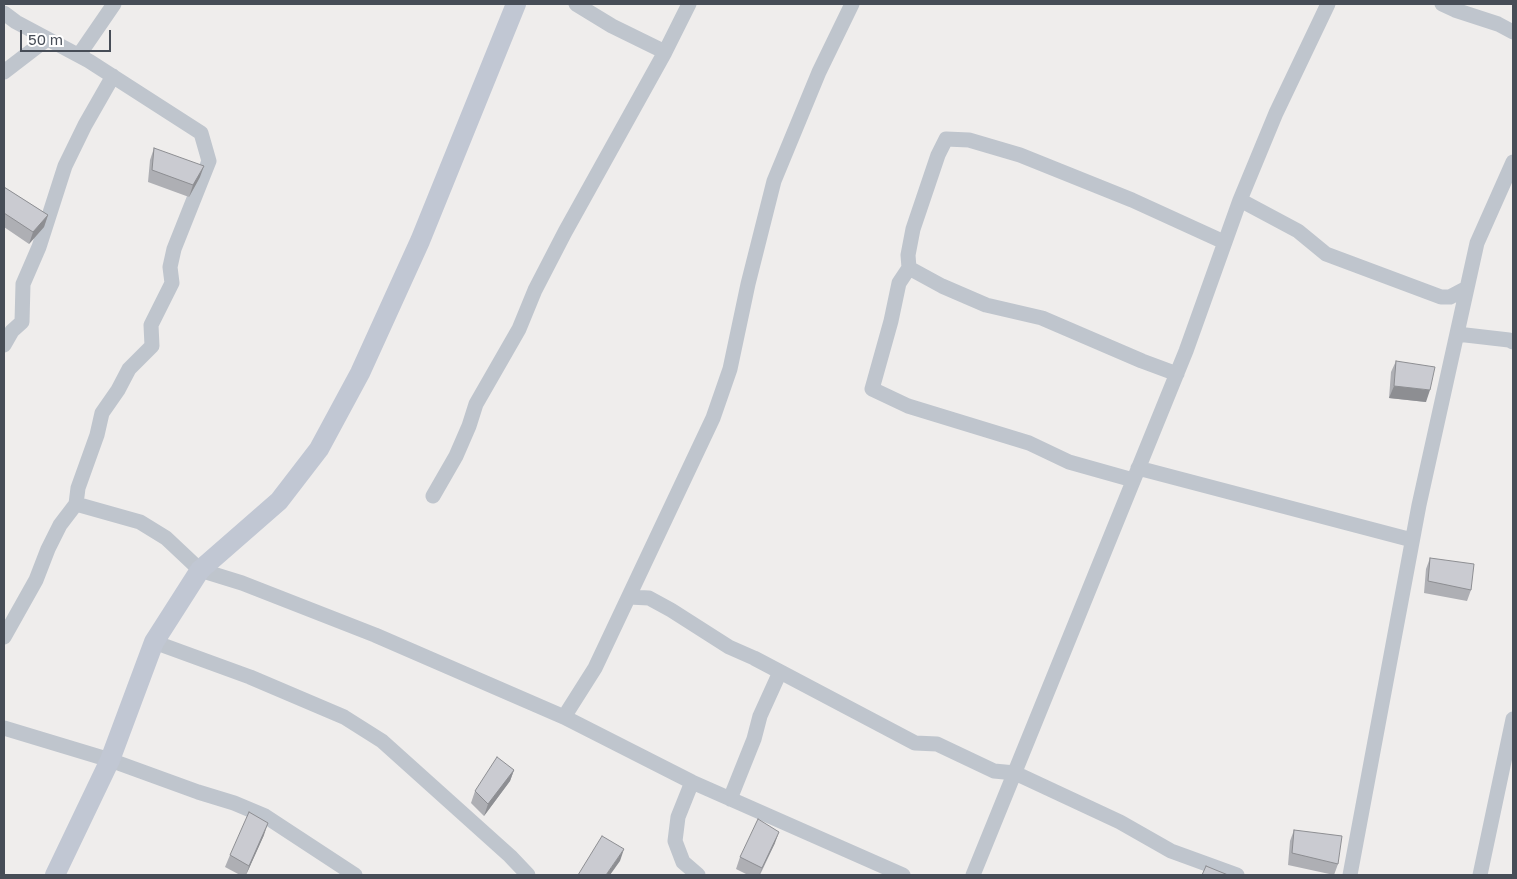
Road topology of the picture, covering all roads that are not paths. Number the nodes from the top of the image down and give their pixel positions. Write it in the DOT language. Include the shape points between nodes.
graph roads {
  1 [pos="114,4"];
  2 [pos="516,4"];
  3 [pos="576,4"];
  4 [pos="689,4"];
  5 [pos="852,4"];
  6 [pos="1328,4"];
  7 [pos="1442,4"];
  8 [pos="4,13"];
  9 [pos="1513,32"];
  10 [pos="47,39"];
  11 [pos="665,52"];
  12 [pos="79,55"];
  13 [pos="4,72"];
  14 [pos="112,76"];
  15 [pos="1513,162"];
  16 [pos="1240,200"];
  17 [pos="1224,242"];
  18 [pos="909,268"];
  19 [pos="1467,288"];
  20 [pos="1457,334"];
  21 [pos="1513,342"];
  22 [pos="4,345"];
  23 [pos="1177,374"];
  24 [pos="1136,474"];
  25 [pos="433,496"];
  26 [pos="76,504"];
  27 [pos="1412,540"];
  28 [pos="200,570"];
  29 [pos="628,597"];
  30 [pos="8,620"];
  31 [pos="4,637"];
  32 [pos="154,642"];
  33 [pos="780,672"];
  34 [pos="564,717"];
  35 [pos="1513,719"];
  36 [pos="4,728"];
  37 [pos="1510,752"];
  38 [pos="110,760"];
  39 [pos="1015,773"];
  40 [pos="692,782"];
  41 [pos="730,799"];
  42 [pos="55,875"];
  43 [pos="355,875"];
  44 [pos="528,875"];
  45 [pos="698,875"];
  46 [pos="904,875"];
  47 [pos="973,875"];
  48 [pos="1237,875"];
  49 [pos="1350,875"];
  50 [pos="1480,875"];
  1 -- 12 [label="street"];
  2 -- 28 [label="street" via="420,241 360,374 319,449 279,501"];
  3 -- 11 [label="street"];
  4 -- 11 [label="street"];
  5 -- 29 [label="street" via="819,72 774,182 730,370 712,418"];
  6 -- 16 [label="street" via="1276,113"];
  7 -- 9 [label="street"];
  8 -- 10 [label="street"];
  10 -- 12 [label="street"];
  10 -- 13 [label="street"];
  11 -- 25 [label="street" via="561,241 519,329 476,404 459,448"];
  12 -- 14 [label="street"];
  14 -- 22 [label="street" via="65,166 39,247 23,284 22,322"];
  14 -- 26 [label="street" via="201,133 209,161 174,248 170,267 172,283 151,325 152,346 129,369 102,413"];
  15 -- 19 [label="street" via="1477,243"];
  16 -- 17 [label="street"];
  16 -- 19 [label="street" via="1298,232 1326,254 1441,296 1450,297"];
  17 -- 18 [label="street" via="1132,200 1020,155 969,140 946,139 913,229"];
  17 -- 23 [label="street"];
  18 -- 23 [label="street" via="986,305 1042,318"];
  18 -- 24 [label="street" via="899,283 872,389 908,406 1029,443 1069,462"];
  19 -- 20 [label="street"];
  20 -- 21 [label="street"];
  20 -- 27 [label="street"];
  23 -- 24 [label="street"];
  24 -- 27 [label="street"];
  24 -- 39 [label="street"];
  26 -- 28 [label="street" via="140,522 166,538"];
  26 -- 30 [label="street" via="60,525 36,580"];
  27 -- 49 [label="street"];
  28 -- 32 [label="street"];
  28 -- 34 [label="street" via="242,582 374,634"];
  29 -- 33 [label="street" via="649,598 729,647"];
  29 -- 34 [label="street" via="595,668"];
  30 -- 31 [label="street"];
  32 -- 38 [label="street"];
  32 -- 44 [label="street" via="250,676 344,717 382,741"];
  33 -- 39 [label="street" via="915,743 937,744 994,771"];
  33 -- 41 [label="street"];
  34 -- 40 [label="street"];
  35 -- 37 [label="street"];
  36 -- 38 [label="street"];
  37 -- 50 [label="street"];
  38 -- 42 [label="street"];
  38 -- 43 [label="street" via="265,816"];
  39 -- 47 [label="street"];
  39 -- 48 [label="street" via="1120,822 1171,851"];
  40 -- 41 [label="street"];
  40 -- 45 [label="street" via="678,817 675,841 683,862"];
  41 -- 46 [label="street"];
}
